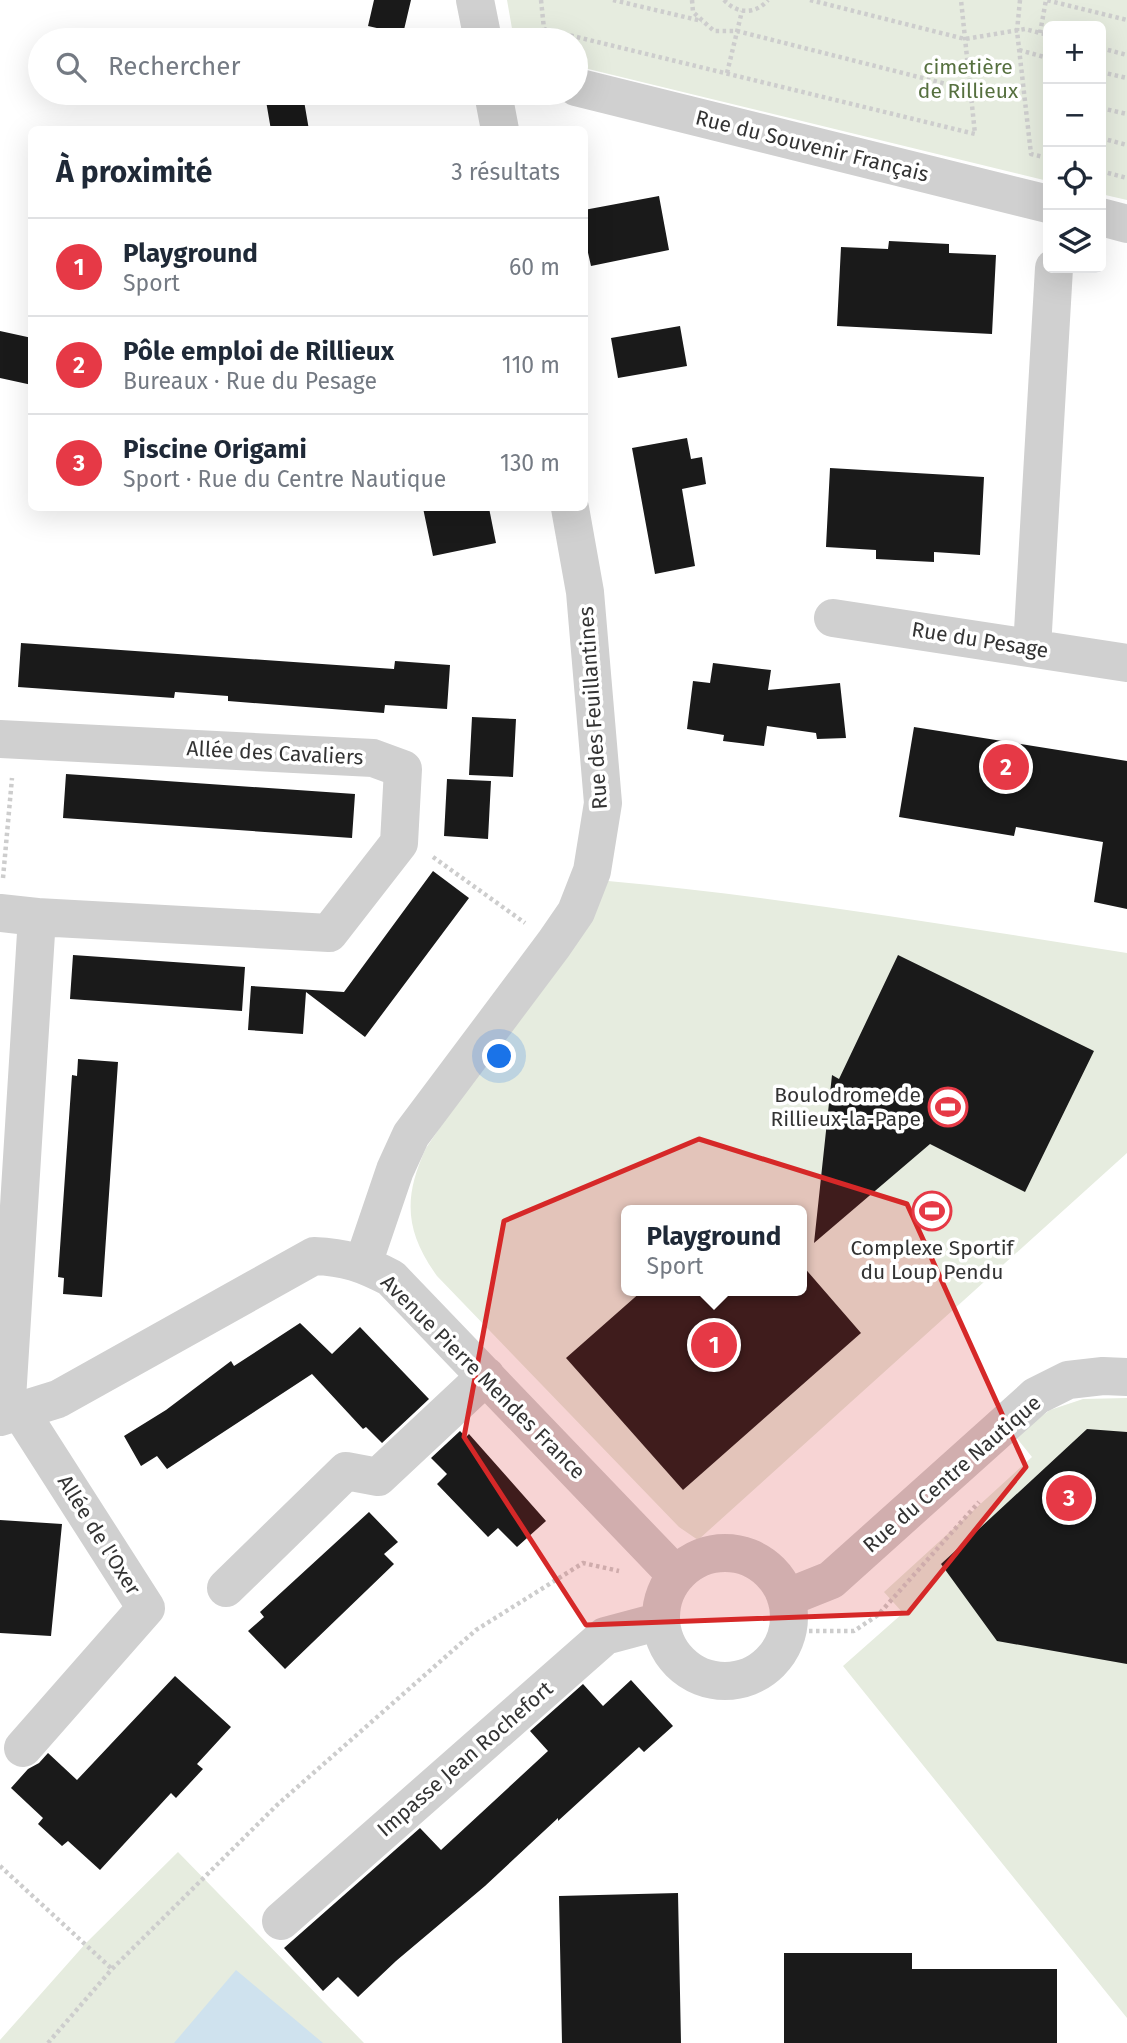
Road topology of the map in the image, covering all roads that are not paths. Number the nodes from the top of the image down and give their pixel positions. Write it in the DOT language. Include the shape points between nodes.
graph roads {
  1 [pos="475,0"];
  2 [pos="481,28"];
  3 [pos="588,90"];
  4 [pos="495,105"];
  5 [pos="499,126"];
  6 [pos="1043,203"];
  7 [pos="1106,218"];
  8 [pos="1127,224"];
  9 [pos="1054,273"];
  10 [pos="571,511"];
  11 [pos="833,618"];
  12 [pos="1032,648"];
  13 [pos="1127,663"];
  14 [pos="8,739"];
  15 [pos="13,905"];
  16 [pos="363,1264"];
  17 [pos="486,1377"];
  18 [pos="1127,1377"];
  19 [pos="9,1414"];
  20 [pos="226,1588"];
  21 [pos="667,1598"];
  22 [pos="787,1614"];
  23 [pos="23,1748"];
  24 [pos="281,1921"];
  1 -- 2 [label="street"];
  3 -- 6 [label="street, Rue du Souvenir Français"];
  4 -- 5 [label="street"];
  7 -- 8 [label="street"];
  9 -- 12 [label="street"];
  10 -- 16 [label="street, Rue des Feuillantines" via="586,592 603,803 592,871 576,912 411,1135 394,1170"];
  11 -- 12 [label="street, Rue du Pesage"];
  12 -- 13 [label="street, Rue du Pesage"];
  14 -- 15 [label="street, Allée des Cavaliers" via="373,758 403,769 399,842 329,933"];
  15 -- 19 [label="street"];
  16 -- 17 [label="street, Avenue Pierre Mendes France" via="391,1278"];
  16 -- 19 [label="street, Avenue Pierre Mendes France" via="314,1256 58,1399"];
  17 -- 20 [label="street" via="378,1477 346,1471"];
  17 -- 21 [label="street, Avenue Pierre Mendes France"];
  18 -- 22 [label="street, Rue du Centre Nautique" via="1068,1380 1036,1396"];
  19 -- 23 [label="street, Allée de l'Oxer" via="146,1608"];
  21 -- 22 [label="street" via="698,1559 718,1553 745,1556 779,1582"];
  21 -- 22 [label="street" via="667,1644 682,1665 702,1677 724,1681 758,1671 779,1651"];
  21 -- 24 [label="street, Impasse Jean Rochefort" via="605,1636"];
}
